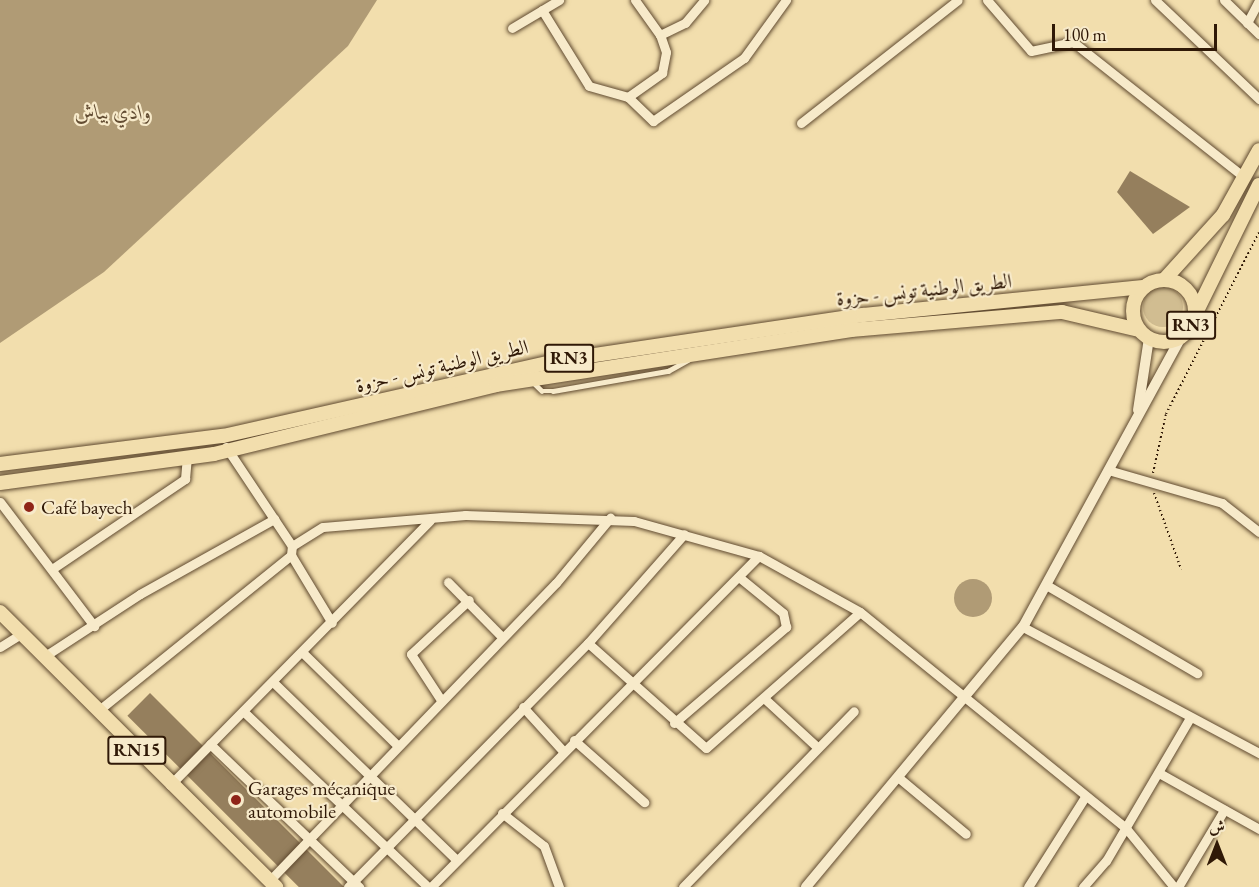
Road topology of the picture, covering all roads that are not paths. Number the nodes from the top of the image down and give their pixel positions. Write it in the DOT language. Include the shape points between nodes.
graph roads {
  1 [pos="560,0"];
  2 [pos="635,0"];
  3 [pos="704,0"];
  4 [pos="958,0"];
  5 [pos="987,0"];
  6 [pos="1155,0"];
  7 [pos="1224,0"];
  8 [pos="1259,0"];
  9 [pos="783,1"];
  10 [pos="543,10"];
  11 [pos="1247,23"];
  12 [pos="512,28"];
  13 [pos="1259,34"];
  14 [pos="660,35"];
  15 [pos="628,97"];
  16 [pos="1259,99"];
  17 [pos="801,123"];
  18 [pos="1259,150"];
  19 [pos="1245,178"];
  20 [pos="1259,185"];
  21 [pos="1164,280"];
  22 [pos="1144,287"];
  23 [pos="1193,320"];
  24 [pos="1144,334"];
  25 [pos="1182,335"];
  26 [pos="747,338"];
  27 [pos="530,372"];
  28 [pos="1136,419"];
  29 [pos="223,436"];
  30 [pos="228,451"];
  31 [pos="187,458"];
  32 [pos="0,464"];
  33 [pos="1108,470"];
  34 [pos="0,483"];
  35 [pos="0,502"];
  36 [pos="610,518"];
  37 [pos="274,519"];
  38 [pos="430,520"];
  39 [pos="1259,532"];
  40 [pos="684,534"];
  41 [pos="292,551"];
  42 [pos="759,556"];
  43 [pos="52,569"];
  44 [pos="739,577"];
  45 [pos="448,582"];
  46 [pos="1048,586"];
  47 [pos="469,600"];
  48 [pos="0,612"];
  49 [pos="861,612"];
  50 [pos="332,623"];
  51 [pos="94,626"];
  52 [pos="1023,627"];
  53 [pos="22,633"];
  54 [pos="502,637"];
  55 [pos="588,643"];
  56 [pos="0,646"];
  57 [pos="303,653"];
  58 [pos="45,656"];
  59 [pos="1197,673"];
  60 [pos="634,680"];
  61 [pos="273,682"];
  62 [pos="970,697"];
  63 [pos="765,699"];
  64 [pos="441,700"];
  65 [pos="524,707"];
  66 [pos="99,710"];
  67 [pos="243,711"];
  68 [pos="854,711"];
  69 [pos="1190,718"];
  70 [pos="674,723"];
  71 [pos="574,740"];
  72 [pos="210,744"];
  73 [pos="398,746"];
  74 [pos="817,747"];
  75 [pos="563,751"];
  76 [pos="1259,753"];
  77 [pos="1159,773"];
  78 [pos="371,774"];
  79 [pos="899,778"];
  80 [pos="170,785"];
  81 [pos="1085,797"];
  82 [pos="644,802"];
  83 [pos="342,805"];
  84 [pos="1224,810"];
  85 [pos="502,813"];
  86 [pos="416,817"];
  87 [pos="1125,827"];
  88 [pos="1259,829"];
  89 [pos="966,834"];
  90 [pos="310,840"];
  91 [pos="386,847"];
  92 [pos="458,860"];
  93 [pos="273,884"];
  94 [pos="353,885"];
  95 [pos="687,885"];
  96 [pos="429,887"];
  97 [pos="559,887"];
  98 [pos="806,887"];
  99 [pos="1028,887"];
  100 [pos="1083,887"];
  101 [pos="1176,887"];
  1 -- 10 [label="street"];
  2 -- 14 [label="street"];
  3 -- 14 [label="street" via="685,23"];
  4 -- 17 [label="street"];
  5 -- 19 [label="street" via="1031,51 1073,42"];
  6 -- 16 [label="street"];
  7 -- 11 [label="street"];
  8 -- 11 [label="street"];
  9 -- 15 [label="street" via="744,58 657,121"];
  10 -- 12 [label="street"];
  10 -- 15 [label="street" via="589,86"];
  11 -- 13 [label="street"];
  14 -- 15 [label="street" via="666,52 662,73"];
  18 -- 19 [label="main road, RN3"];
  19 -- 21 [label="main road, RN3" via="1201,245"];
  20 -- 23 [label="main road, RN3"];
  21 -- 22 [label="main road, RN3"];
  21 -- 23 [label="main road, RN3" via="1185,288 1194,308"];
  22 -- 24 [label="main road, RN3" via="1133,307"];
  22 -- 26 [label="main road, الطريق الوطنية تونس - حزوة / RN3" via="949,305"];
  23 -- 25 [label="main road, RN3"];
  24 -- 25 [label="main road, RN3" via="1166,341"];
  24 -- 26 [label="main road, الطريق الوطنية تونس - حزوة / RN3" via="1081,313 1048,312"];
  24 -- 28 [label="street"];
  25 -- 28 [label="street"];
  26 -- 27 [label="main road, الطريق الوطنية تونس - حزوة / RN3"];
  26 -- 27 [label="main road, الطريق الوطنية تونس - حزوة / RN3" via="693,353"];
  27 -- 29 [label="main road, الطريق الوطنية تونس - حزوة / RN3"];
  27 -- 30 [label="main road, الطريق الوطنية تونس - حزوة / RN3"];
  28 -- 33 [label="street"];
  29 -- 30 [label="street"];
  29 -- 32 [label="main road, الطريق الوطنية تونس - حزوة / RN3"];
  30 -- 31 [label="main road, الطريق الوطنية تونس - حزوة / RN3"];
  30 -- 37 [label="street"];
  31 -- 34 [label="main road, الطريق الوطنية تونس - حزوة / RN3"];
  31 -- 43 [label="street" via="185,479"];
  33 -- 39 [label="street" via="1152,487 1222,504"];
  33 -- 46 [label="street"];
  35 -- 43 [label="street"];
  36 -- 38 [label="street" via="465,515"];
  36 -- 40 [label="street"];
  36 -- 54 [label="street"];
  37 -- 41 [label="street"];
  37 -- 51 [label="street"];
  38 -- 41 [label="street" via="335,525"];
  38 -- 50 [label="street"];
  40 -- 42 [label="street"];
  40 -- 55 [label="street"];
  41 -- 50 [label="street"];
  41 -- 66 [label="street"];
  42 -- 44 [label="street"];
  42 -- 49 [label="street"];
  43 -- 51 [label="street"];
  44 -- 60 [label="street"];
  44 -- 70 [label="street" via="783,613 786,627"];
  45 -- 47 [label="street"];
  46 -- 52 [label="street"];
  46 -- 59 [label="street"];
  47 -- 54 [label="street"];
  47 -- 64 [label="street" via="411,654"];
  48 -- 53 [label="main road, RN15"];
  49 -- 62 [label="street"];
  49 -- 63 [label="street"];
  50 -- 57 [label="street"];
  51 -- 58 [label="street"];
  52 -- 62 [label="street"];
  52 -- 69 [label="street"];
  53 -- 56 [label="street"];
  53 -- 58 [label="main road, RN15"];
  54 -- 64 [label="street"];
  55 -- 60 [label="street"];
  55 -- 65 [label="street"];
  57 -- 61 [label="street"];
  57 -- 73 [label="street"];
  58 -- 66 [label="main road, RN15"];
  60 -- 70 [label="street"];
  60 -- 71 [label="street"];
  61 -- 67 [label="street"];
  61 -- 78 [label="street"];
  62 -- 79 [label="street"];
  62 -- 81 [label="street"];
  63 -- 70 [label="street" via="706,748"];
  63 -- 74 [label="street"];
  64 -- 73 [label="street"];
  65 -- 75 [label="street"];
  65 -- 86 [label="street"];
  66 -- 80 [label="main road, RN15"];
  67 -- 72 [label="street"];
  67 -- 83 [label="street"];
  68 -- 74 [label="street"];
  69 -- 76 [label="street"];
  69 -- 77 [label="street"];
  71 -- 75 [label="street"];
  71 -- 82 [label="street"];
  72 -- 80 [label="street"];
  72 -- 90 [label="street"];
  73 -- 78 [label="street"];
  74 -- 95 [label="street"];
  75 -- 85 [label="street"];
  77 -- 84 [label="street"];
  77 -- 87 [label="street"];
  78 -- 83 [label="street"];
  78 -- 86 [label="street"];
  79 -- 89 [label="street"];
  79 -- 98 [label="street"];
  80 -- 93 [label="main road, RN15"];
  81 -- 87 [label="street"];
  81 -- 99 [label="street"];
  83 -- 90 [label="street"];
  83 -- 91 [label="street"];
  84 -- 88 [label="street"];
  84 -- 101 [label="street"];
  85 -- 92 [label="street"];
  85 -- 97 [label="street" via="544,846"];
  86 -- 91 [label="street"];
  86 -- 92 [label="street"];
  87 -- 100 [label="street"];
  87 -- 101 [label="street"];
  90 -- 93 [label="street"];
  90 -- 94 [label="street"];
  91 -- 94 [label="street"];
  91 -- 96 [label="street"];
  92 -- 96 [label="street"];
}
